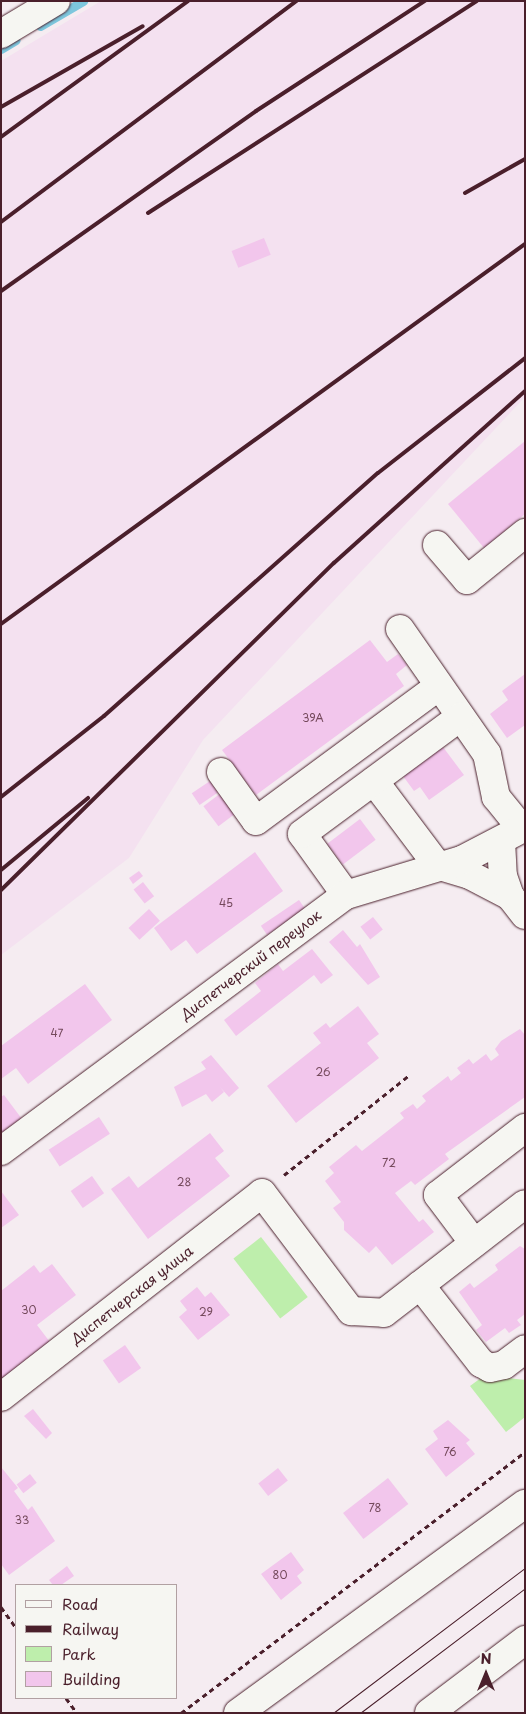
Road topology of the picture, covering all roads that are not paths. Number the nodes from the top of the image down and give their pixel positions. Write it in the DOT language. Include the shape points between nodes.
graph roads {
  1 [pos="56,1"];
  2 [pos="1,34"];
  3 [pos="525,533"];
  4 [pos="437,545"];
  5 [pos="400,629"];
  6 [pos="439,686"];
  7 [pos="460,717"];
  8 [pos="221,772"];
  9 [pos="374,781"];
  10 [pos="516,832"];
  11 [pos="437,865"];
  12 [pos="346,895"];
  13 [pos="517,905"];
  14 [pos="525,1128"];
  15 [pos="1,1151"];
  16 [pos="525,1204"];
  17 [pos="474,1243"];
  18 [pos="420,1285"];
  19 [pos="525,1349"];
  20 [pos="1,1397"];
  21 [pos="525,1504"];
  22 [pos="521,1650"];
  23 [pos="238,1713"];
  24 [pos="429,1713"];
  1 -- 2 [label="street"];
  3 -- 4 [label="street" via="467,580"];
  5 -- 6 [label="street"];
  6 -- 7 [label="street"];
  6 -- 8 [label="street" via="256,820"];
  7 -- 9 [label="street"];
  7 -- 10 [label="street" via="487,754 496,797"];
  9 -- 11 [label="street"];
  9 -- 12 [label="street" via="302,834"];
  10 -- 11 [label="street, Диспетчерский переулок" via="462,860"];
  10 -- 13 [label="street" via="503,876"];
  11 -- 12 [label="street, Диспетчерский переулок"];
  11 -- 13 [label="street" via="470,875"];
  12 -- 15 [label="street, Диспетчерский переулок"];
  14 -- 17 [label="street" via="438,1195"];
  16 -- 17 [label="street"];
  17 -- 18 [label="street"];
  18 -- 19 [label="street" via="481,1363 490,1368 504,1365"];
  18 -- 20 [label="street, Диспетчерская улица" via="384,1313 351,1311 262,1193"];
  21 -- 23 [label="street"];
  22 -- 24 [label="street"];
}
